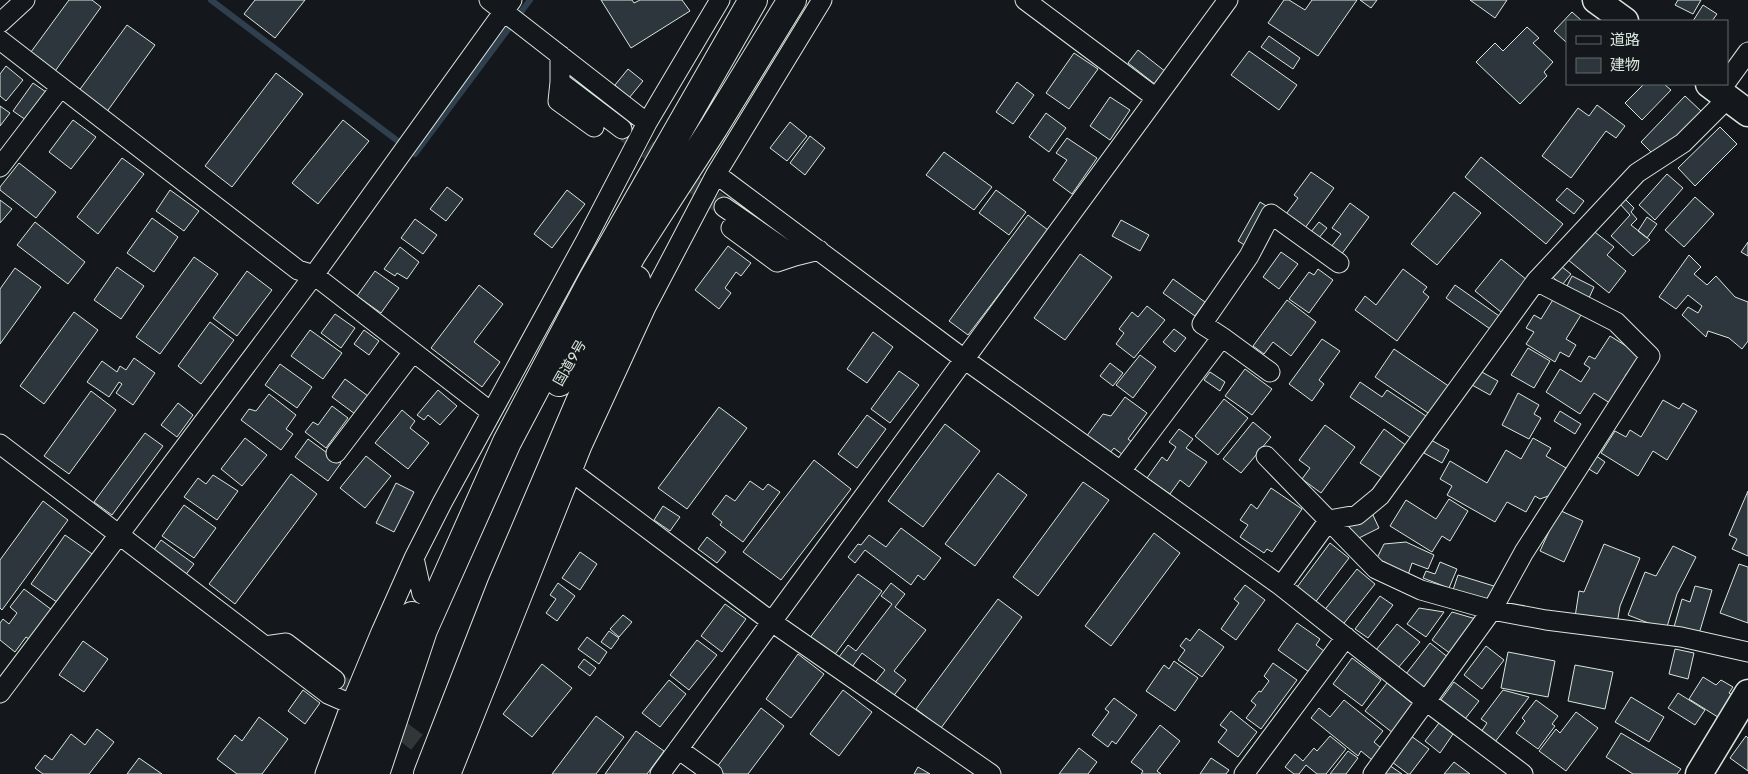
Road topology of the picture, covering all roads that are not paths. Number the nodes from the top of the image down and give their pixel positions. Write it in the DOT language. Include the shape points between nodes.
graph roads {
  1 [pos="25,0"];
  2 [pos="720,0"];
  3 [pos="822,0"];
  4 [pos="1025,0"];
  5 [pos="1228,0"];
  6 [pos="1596,0"];
  7 [pos="750,3"];
  8 [pos="502,4"];
  9 [pos="804,6"];
  10 [pos="1624,20"];
  11 [pos="0,23"];
  12 [pos="0,40"];
  13 [pos="1748,52"];
  14 [pos="560,55"];
  15 [pos="560,82"];
  16 [pos="61,87"];
  17 [pos="1726,92"];
  18 [pos="1156,98"];
  19 [pos="647,123"];
  20 [pos="594,127"];
  21 [pos="714,127"];
  22 [pos="622,129"];
  23 [pos="0,167"];
  24 [pos="716,174"];
  25 [pos="724,207"];
  26 [pos="731,228"];
  27 [pos="586,240"];
  28 [pos="819,250"];
  29 [pos="795,256"];
  30 [pos="1340,263"];
  31 [pos="314,275"];
  32 [pos="592,281"];
  33 [pos="1536,281"];
  34 [pos="1222,337"];
  35 [pos="413,352"];
  36 [pos="964,359"];
  37 [pos="1270,372"];
  38 [pos="491,412"];
  39 [pos="507,442"];
  40 [pos="0,444"];
  41 [pos="336,453"];
  42 [pos="1266,456"];
  43 [pos="572,472"];
  44 [pos="1122,472"];
  45 [pos="1329,520"];
  46 [pos="120,534"];
  47 [pos="414,558"];
  48 [pos="1281,586"];
  49 [pos="501,587"];
  50 [pos="422,594"];
  51 [pos="1492,610"];
  52 [pos="511,622"];
  53 [pos="772,622"];
  54 [pos="1346,637"];
  55 [pos="265,646"];
  56 [pos="1748,652"];
  57 [pos="335,680"];
  58 [pos="0,693"];
  59 [pos="1748,693"];
  60 [pos="1427,701"];
  61 [pos="351,704"];
  62 [pos="385,746"];
  63 [pos="678,749"];
  64 [pos="1252,771"];
  65 [pos="325,774"];
  66 [pos="348,774"];
  67 [pos="375,774"];
  68 [pos="428,774"];
  69 [pos="451,774"];
  70 [pos="660,774"];
  71 [pos="713,774"];
  72 [pos="991,774"];
  73 [pos="1372,774"];
  74 [pos="1523,774"];
  75 [pos="1699,774"];
  1 -- 11 [label="street"];
  2 -- 19 [label="street"];
  3 -- 9 [label="street"];
  4 -- 18 [label="street"];
  5 -- 18 [label="street"];
  6 -- 10 [label="street"];
  7 -- 32 [label="highway, 国道9号"];
  8 -- 14 [label="street"];
  8 -- 31 [label="street"];
  9 -- 21 [label="highway, 国道9号"];
  9 -- 24 [label="street"];
  12 -- 16 [label="street"];
  13 -- 17 [label="street"];
  14 -- 15 [label="street"];
  14 -- 19 [label="street"];
  15 -- 20 [label="street" via="558,101"];
  15 -- 22 [label="street"];
  16 -- 23 [label="street"];
  16 -- 31 [label="street" via="298,270"];
  17 -- 33 [label="street" via="1682,143 1637,173"];
  18 -- 36 [label="street"];
  19 -- 27 [label="street"];
  21 -- 49 [label="highway" via="634,284"];
  21 -- 62 [label="highway, 国道9号" via="632,254 553,393 460,578"];
  24 -- 28 [label="street"];
  24 -- 43 [label="street" via="646,307"];
  25 -- 29 [label="street"];
  26 -- 29 [label="street" via="777,262"];
  27 -- 32 [label="street"];
  27 -- 38 [label="street"];
  28 -- 29 [label="street"];
  28 -- 36 [label="street"];
  30 -- 34 [label="street" via="1270,214 1249,256 1202,324"];
  31 -- 35 [label="street"];
  31 -- 46 [label="street"];
  32 -- 39 [label="highway, 国道9号"];
  33 -- 45 [label="street" via="1380,496 1358,515"];
  33 -- 51 [label="street" via="1616,322 1650,356 1524,552"];
  34 -- 37 [label="street"];
  34 -- 44 [label="street"];
  35 -- 38 [label="street"];
  35 -- 41 [label="street"];
  36 -- 44 [label="street"];
  36 -- 53 [label="street"];
  38 -- 47 [label="street"];
  39 -- 50 [label="highway" via="462,513"];
  39 -- 62 [label="highway, 国道9号" via="423,630"];
  40 -- 46 [label="street"];
  42 -- 45 [label="street"];
  43 -- 52 [label="street"];
  43 -- 53 [label="street"];
  44 -- 48 [label="street"];
  45 -- 48 [label="street"];
  45 -- 51 [label="street" via="1376,569 1421,590"];
  46 -- 55 [label="street"];
  46 -- 58 [label="street"];
  47 -- 50 [label="street"];
  47 -- 61 [label="street"];
  48 -- 54 [label="street"];
  49 -- 52 [label="street"];
  49 -- 68 [label="highway"];
  50 -- 66 [label="highway" via="391,662"];
  51 -- 56 [label="street" via="1546,620 1681,636"];
  51 -- 60 [label="street"];
  52 -- 69 [label="street"];
  53 -- 63 [label="street"];
  53 -- 72 [label="street"];
  54 -- 60 [label="street"];
  54 -- 64 [label="street"];
  55 -- 57 [label="street" via="286,643"];
  55 -- 61 [label="street" via="328,694"];
  59 -- 75 [label="street"];
  60 -- 73 [label="street"];
  60 -- 74 [label="street"];
  61 -- 65 [label="street"];
  62 -- 67 [label="highway, 国道9号"];
  63 -- 70 [label="street"];
  63 -- 71 [label="street"];
}
